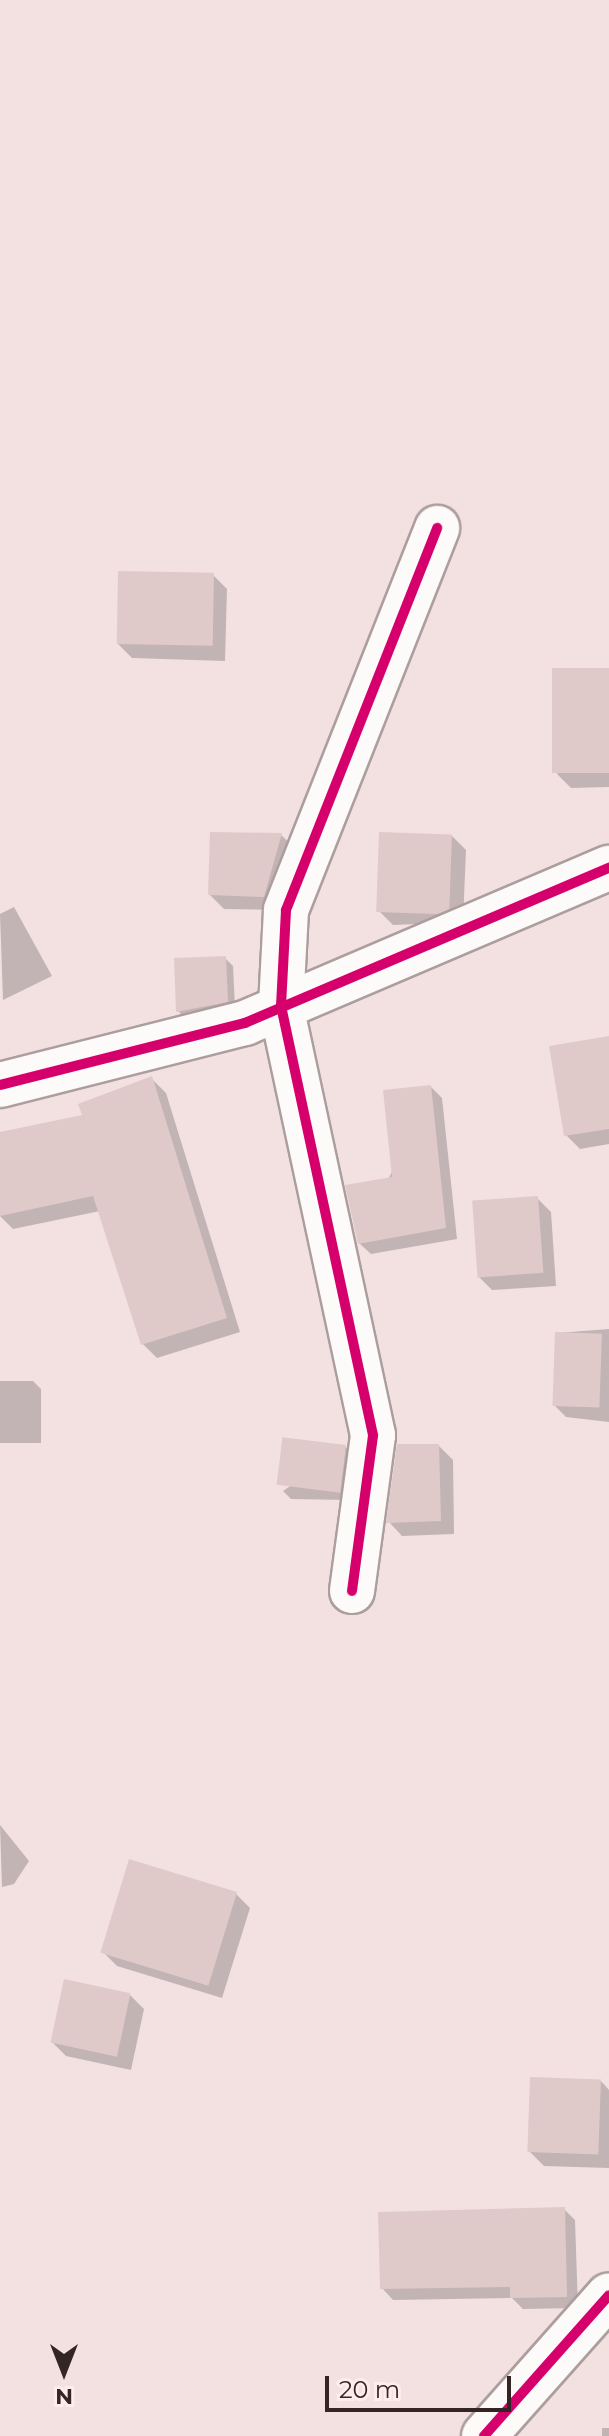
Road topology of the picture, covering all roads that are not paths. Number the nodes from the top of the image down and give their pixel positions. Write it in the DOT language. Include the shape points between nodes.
graph roads {
  1 [pos="437,528"];
  2 [pos="609,868"];
  3 [pos="281,1006"];
  4 [pos="0,1085"];
  5 [pos="352,1591"];
  6 [pos="609,2295"];
  7 [pos="484,2436"];
  1 -- 3 [label="street" via="286,910"];
  2 -- 3 [label="street"];
  3 -- 4 [label="street" via="178,1046"];
  3 -- 5 [label="street" via="373,1435"];
  6 -- 7 [label="street"];
}
